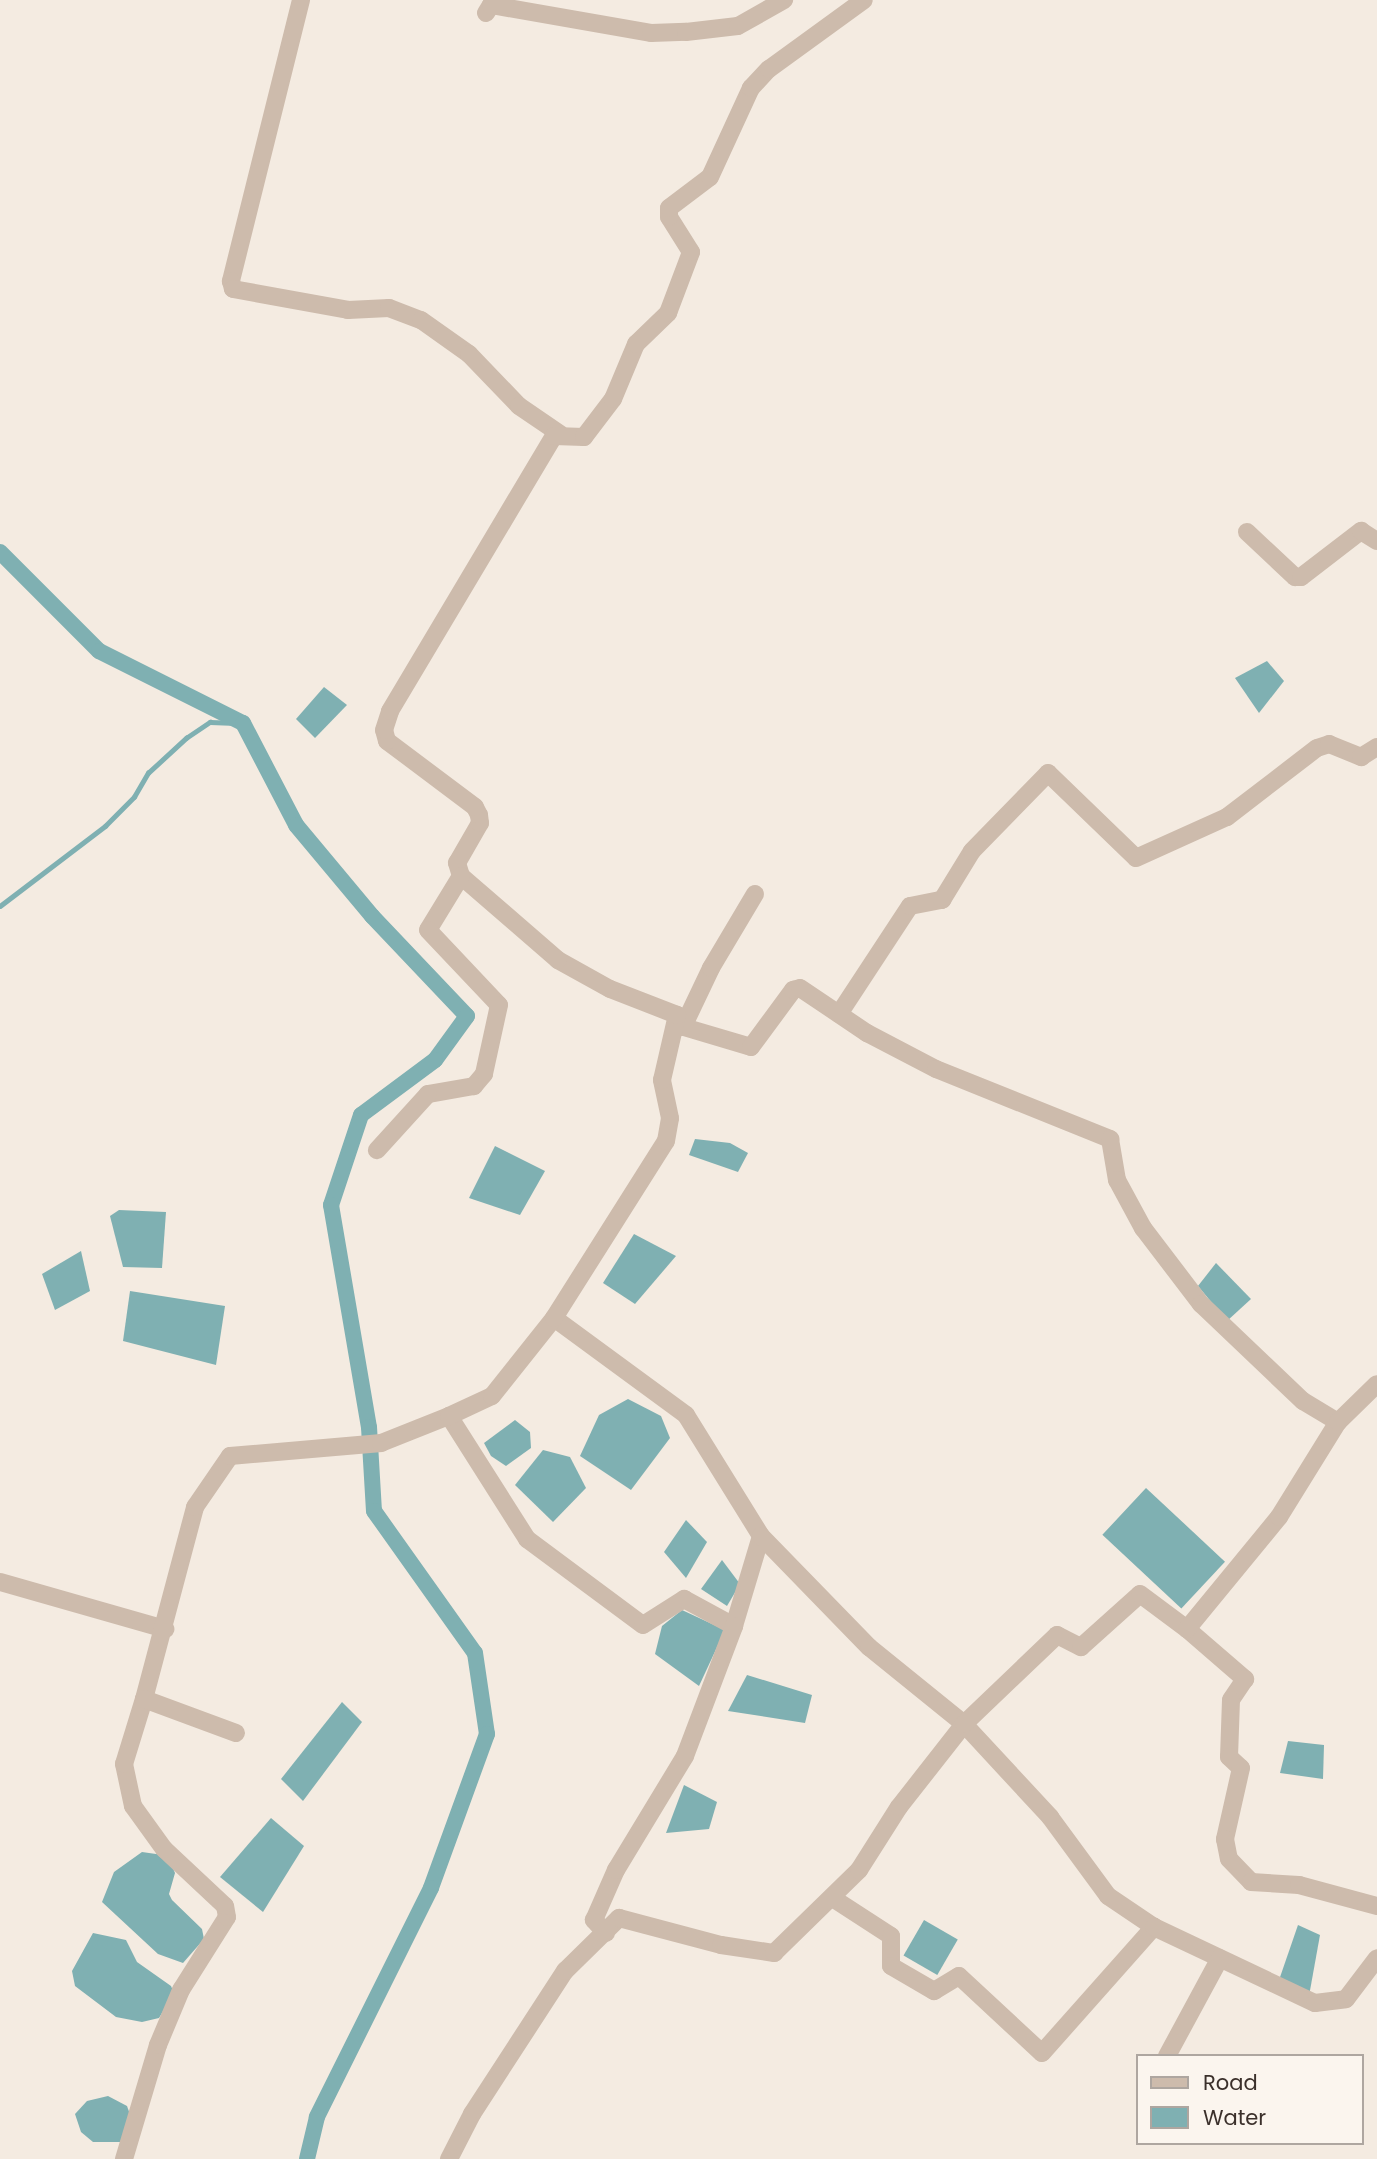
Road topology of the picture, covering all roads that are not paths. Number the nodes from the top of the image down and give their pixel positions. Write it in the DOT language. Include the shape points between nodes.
graph roads {
  1 [pos="301,0"];
  2 [pos="783,0"];
  3 [pos="864,0"];
  4 [pos="486,13"];
  5 [pos="560,434"];
  6 [pos="1247,532"];
  7 [pos="1377,541"];
  8 [pos="1377,747"];
  9 [pos="461,876"];
  10 [pos="755,894"];
  11 [pos="839,1014"];
  12 [pos="680,1026"];
  13 [pos="377,1150"];
  14 [pos="554,1318"];
  15 [pos="1377,1384"];
  16 [pos="449,1416"];
  17 [pos="1338,1422"];
  18 [pos="761,1535"];
  19 [pos="0,1582"];
  20 [pos="734,1626"];
  21 [pos="165,1629"];
  22 [pos="1187,1629"];
  23 [pos="144,1699"];
  24 [pos="964,1724"];
  25 [pos="236,1733"];
  26 [pos="834,1899"];
  27 [pos="1377,1906"];
  28 [pos="1153,1927"];
  29 [pos="606,1933"];
  30 [pos="1220,1958"];
  31 [pos="1377,1958"];
  32 [pos="1168,2054"];
  33 [pos="124,2159"];
  34 [pos="449,2159"];
  1 -- 5 [label="street" via="231,281 233,289 348,310 389,309 421,320 468,354 519,406"];
  2 -- 4 [label="street" via="738,26 686,32 651,33 491,5"];
  3 -- 5 [label="street" via="769,69 751,88 710,177 669,208 669,217 691,252 667,313 636,344 613,399 584,437"];
  5 -- 9 [label="street" via="554,436 486,546 390,710 384,730 387,741 475,807 480,823 457,863"];
  6 -- 7 [label="street" via="1295,578 1361,531"];
  8 -- 11 [label="street" via="1362,757 1329,744 1317,748 1227,817 1136,858 1048,774 972,851 942,900 910,906"];
  9 -- 12 [label="street" via="558,960 610,989 673,1012"];
  9 -- 13 [label="street" via="428,930 499,1005 484,1074 474,1086 428,1094"];
  10 -- 12 [label="street"];
  11 -- 12 [label="street" via="800,988 793,990 751,1046"];
  11 -- 17 [label="street" via="936,1069 1110,1139 1117,1180 1143,1228 1201,1304 1303,1401"];
  12 -- 14 [label="street" via="662,1080 670,1118 666,1141"];
  14 -- 16 [label="street" via="492,1396"];
  14 -- 18 [label="street" via="685,1415"];
  15 -- 17 [label="street"];
  16 -- 20 [label="street" via="527,1539 643,1625 684,1599"];
  16 -- 21 [label="street" via="381,1443 230,1456 195,1507"];
  17 -- 22 [label="street" via="1279,1517"];
  18 -- 20 [label="street"];
  18 -- 24 [label="street" via="869,1647"];
  19 -- 21 [label="street"];
  20 -- 29 [label="street" via="685,1756 616,1870 594,1920"];
  21 -- 23 [label="street"];
  22 -- 24 [label="street" via="1140,1594 1081,1647 1057,1635"];
  22 -- 27 [label="street" via="1245,1679 1231,1700 1229,1757 1241,1768 1225,1839 1229,1859 1251,1882 1299,1885"];
  23 -- 25 [label="street"];
  23 -- 33 [label="street" via="124,1764 133,1807 164,1849 225,1906 227,1917 181,1990 158,2045"];
  24 -- 26 [label="street"];
  24 -- 28 [label="street" via="1050,1817 1108,1896"];
  26 -- 28 [label="street" via="891,1936 891,1966 934,1991 959,1976 1042,2053"];
  26 -- 29 [label="street" via="774,1953 721,1945 619,1918"];
  28 -- 30 [label="street"];
  29 -- 34 [label="street" via="565,1971 472,2114"];
  30 -- 31 [label="street" via="1315,2003 1346,1999"];
  30 -- 32 [label="street"];
}
